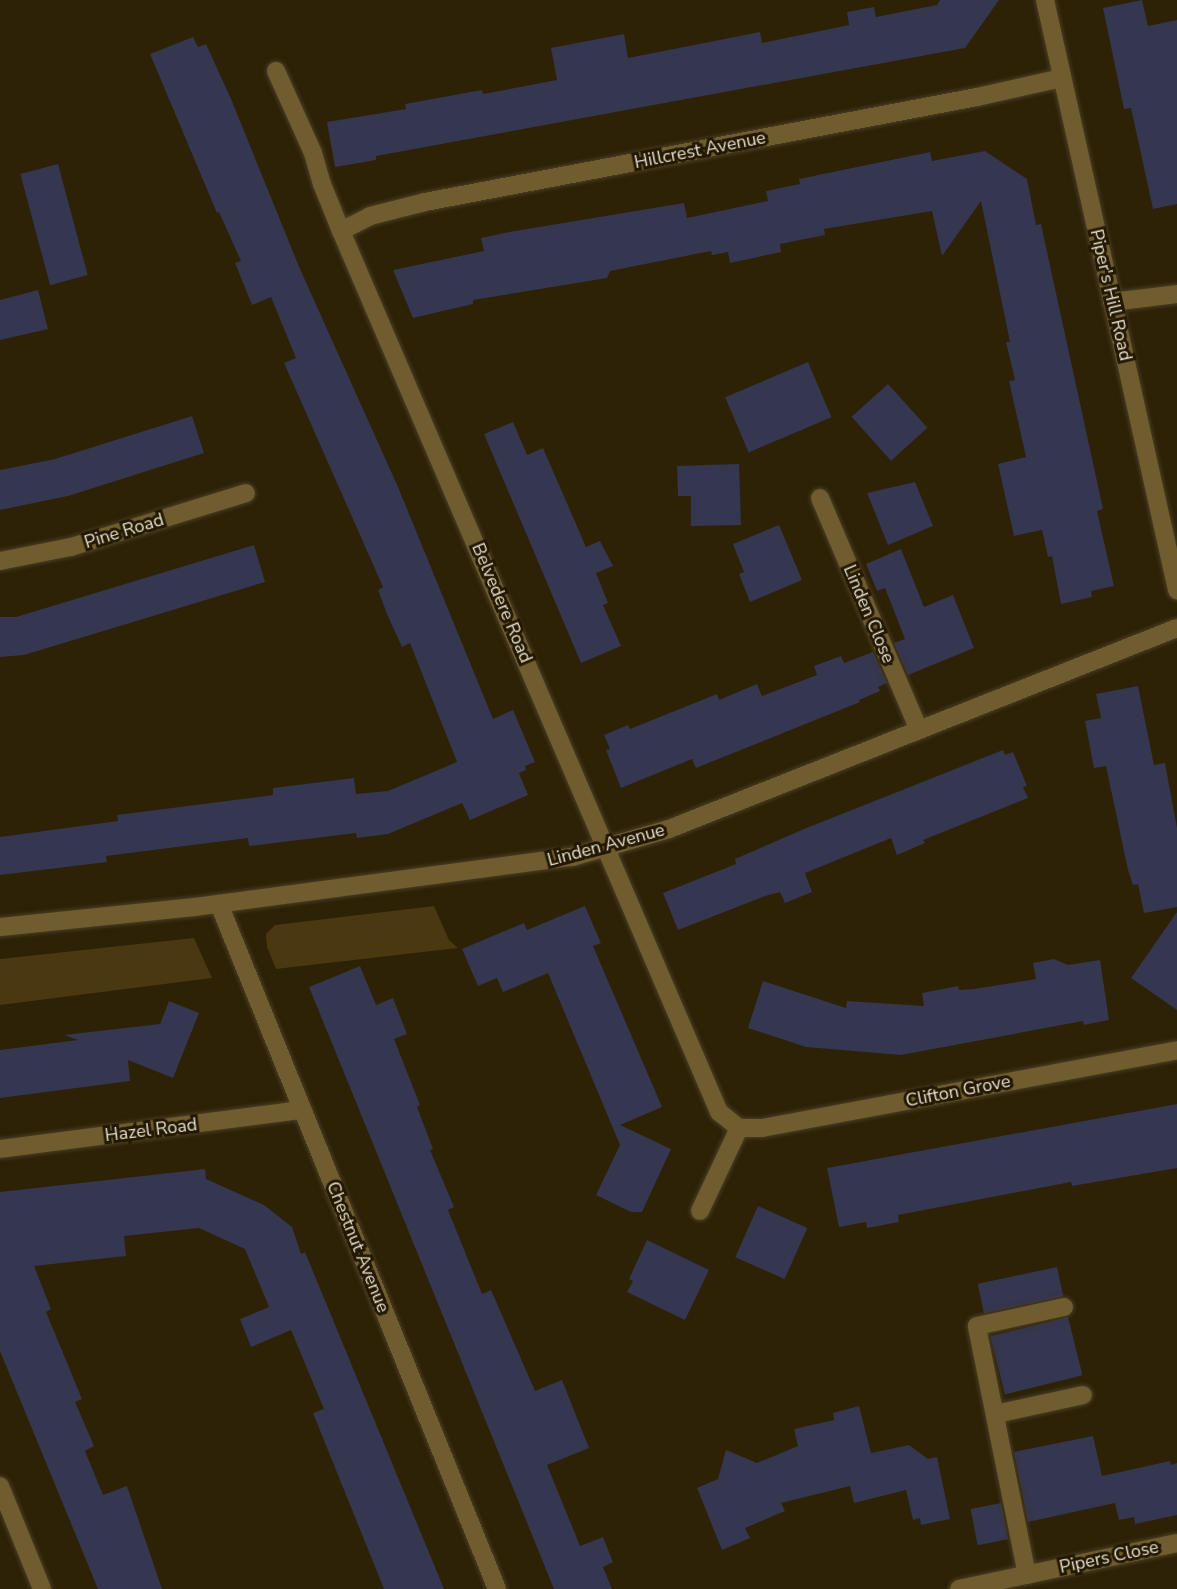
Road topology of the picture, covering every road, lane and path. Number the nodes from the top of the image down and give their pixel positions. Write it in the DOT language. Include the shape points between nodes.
graph roads {
  1 [pos="1045,0"];
  2 [pos="276,71"];
  3 [pos="1062,78"];
  4 [pos="341,230"];
  5 [pos="1177,294"];
  6 [pos="1112,302"];
  7 [pos="246,493"];
  8 [pos="820,498"];
  9 [pos="0,561"];
  10 [pos="1177,590"];
  11 [pos="1177,628"];
  12 [pos="919,730"];
  13 [pos="604,848"];
  14 [pos="219,904"];
  15 [pos="0,927"];
  16 [pos="1177,1050"];
  17 [pos="302,1110"];
  18 [pos="739,1128"];
  19 [pos="0,1149"];
  20 [pos="700,1212"];
  21 [pos="1064,1307"];
  22 [pos="1083,1395"];
  23 [pos="996,1414"];
  24 [pos="0,1486"];
  25 [pos="1177,1543"];
  26 [pos="1027,1574"];
  27 [pos="42,1589"];
  28 [pos="497,1589"];
  29 [pos="959,1589"];
  1 -- 3 [label="street, Piper's Hill Road"];
  2 -- 4 [label="street, Belvedere Road"];
  3 -- 4 [label="street, Hillcrest Avenue" via="425,202 370,216"];
  3 -- 6 [label="street, Piper's Hill Road"];
  4 -- 13 [label="street, Belvedere Road"];
  5 -- 6 [label="street"];
  6 -- 10 [label="street, Piper's Hill Road"];
  7 -- 9 [label="street, Pine Road" via="71,547"];
  8 -- 12 [label="street, Linden Close"];
  11 -- 12 [label="street, Linden Avenue"];
  12 -- 13 [label="street, Linden Avenue" via="669,829"];
  13 -- 14 [label="street, Linden Avenue" via="536,863"];
  13 -- 18 [label="street, Belvedere Road" via="719,1112"];
  14 -- 15 [label="street, Linden Avenue"];
  14 -- 17 [label="street, Chestnut Avenue"];
  16 -- 18 [label="street, Clifton Grove" via="762,1128"];
  17 -- 19 [label="street, Hazel Road"];
  17 -- 28 [label="street, Chestnut Avenue"];
  18 -- 20 [label="street"];
  21 -- 23 [label="street" via="977,1326"];
  22 -- 23 [label="street"];
  23 -- 26 [label="street"];
  24 -- 27 [label="street"];
  25 -- 26 [label="street, Pipers Close"];
  26 -- 29 [label="street, Pipers Close"];
}
